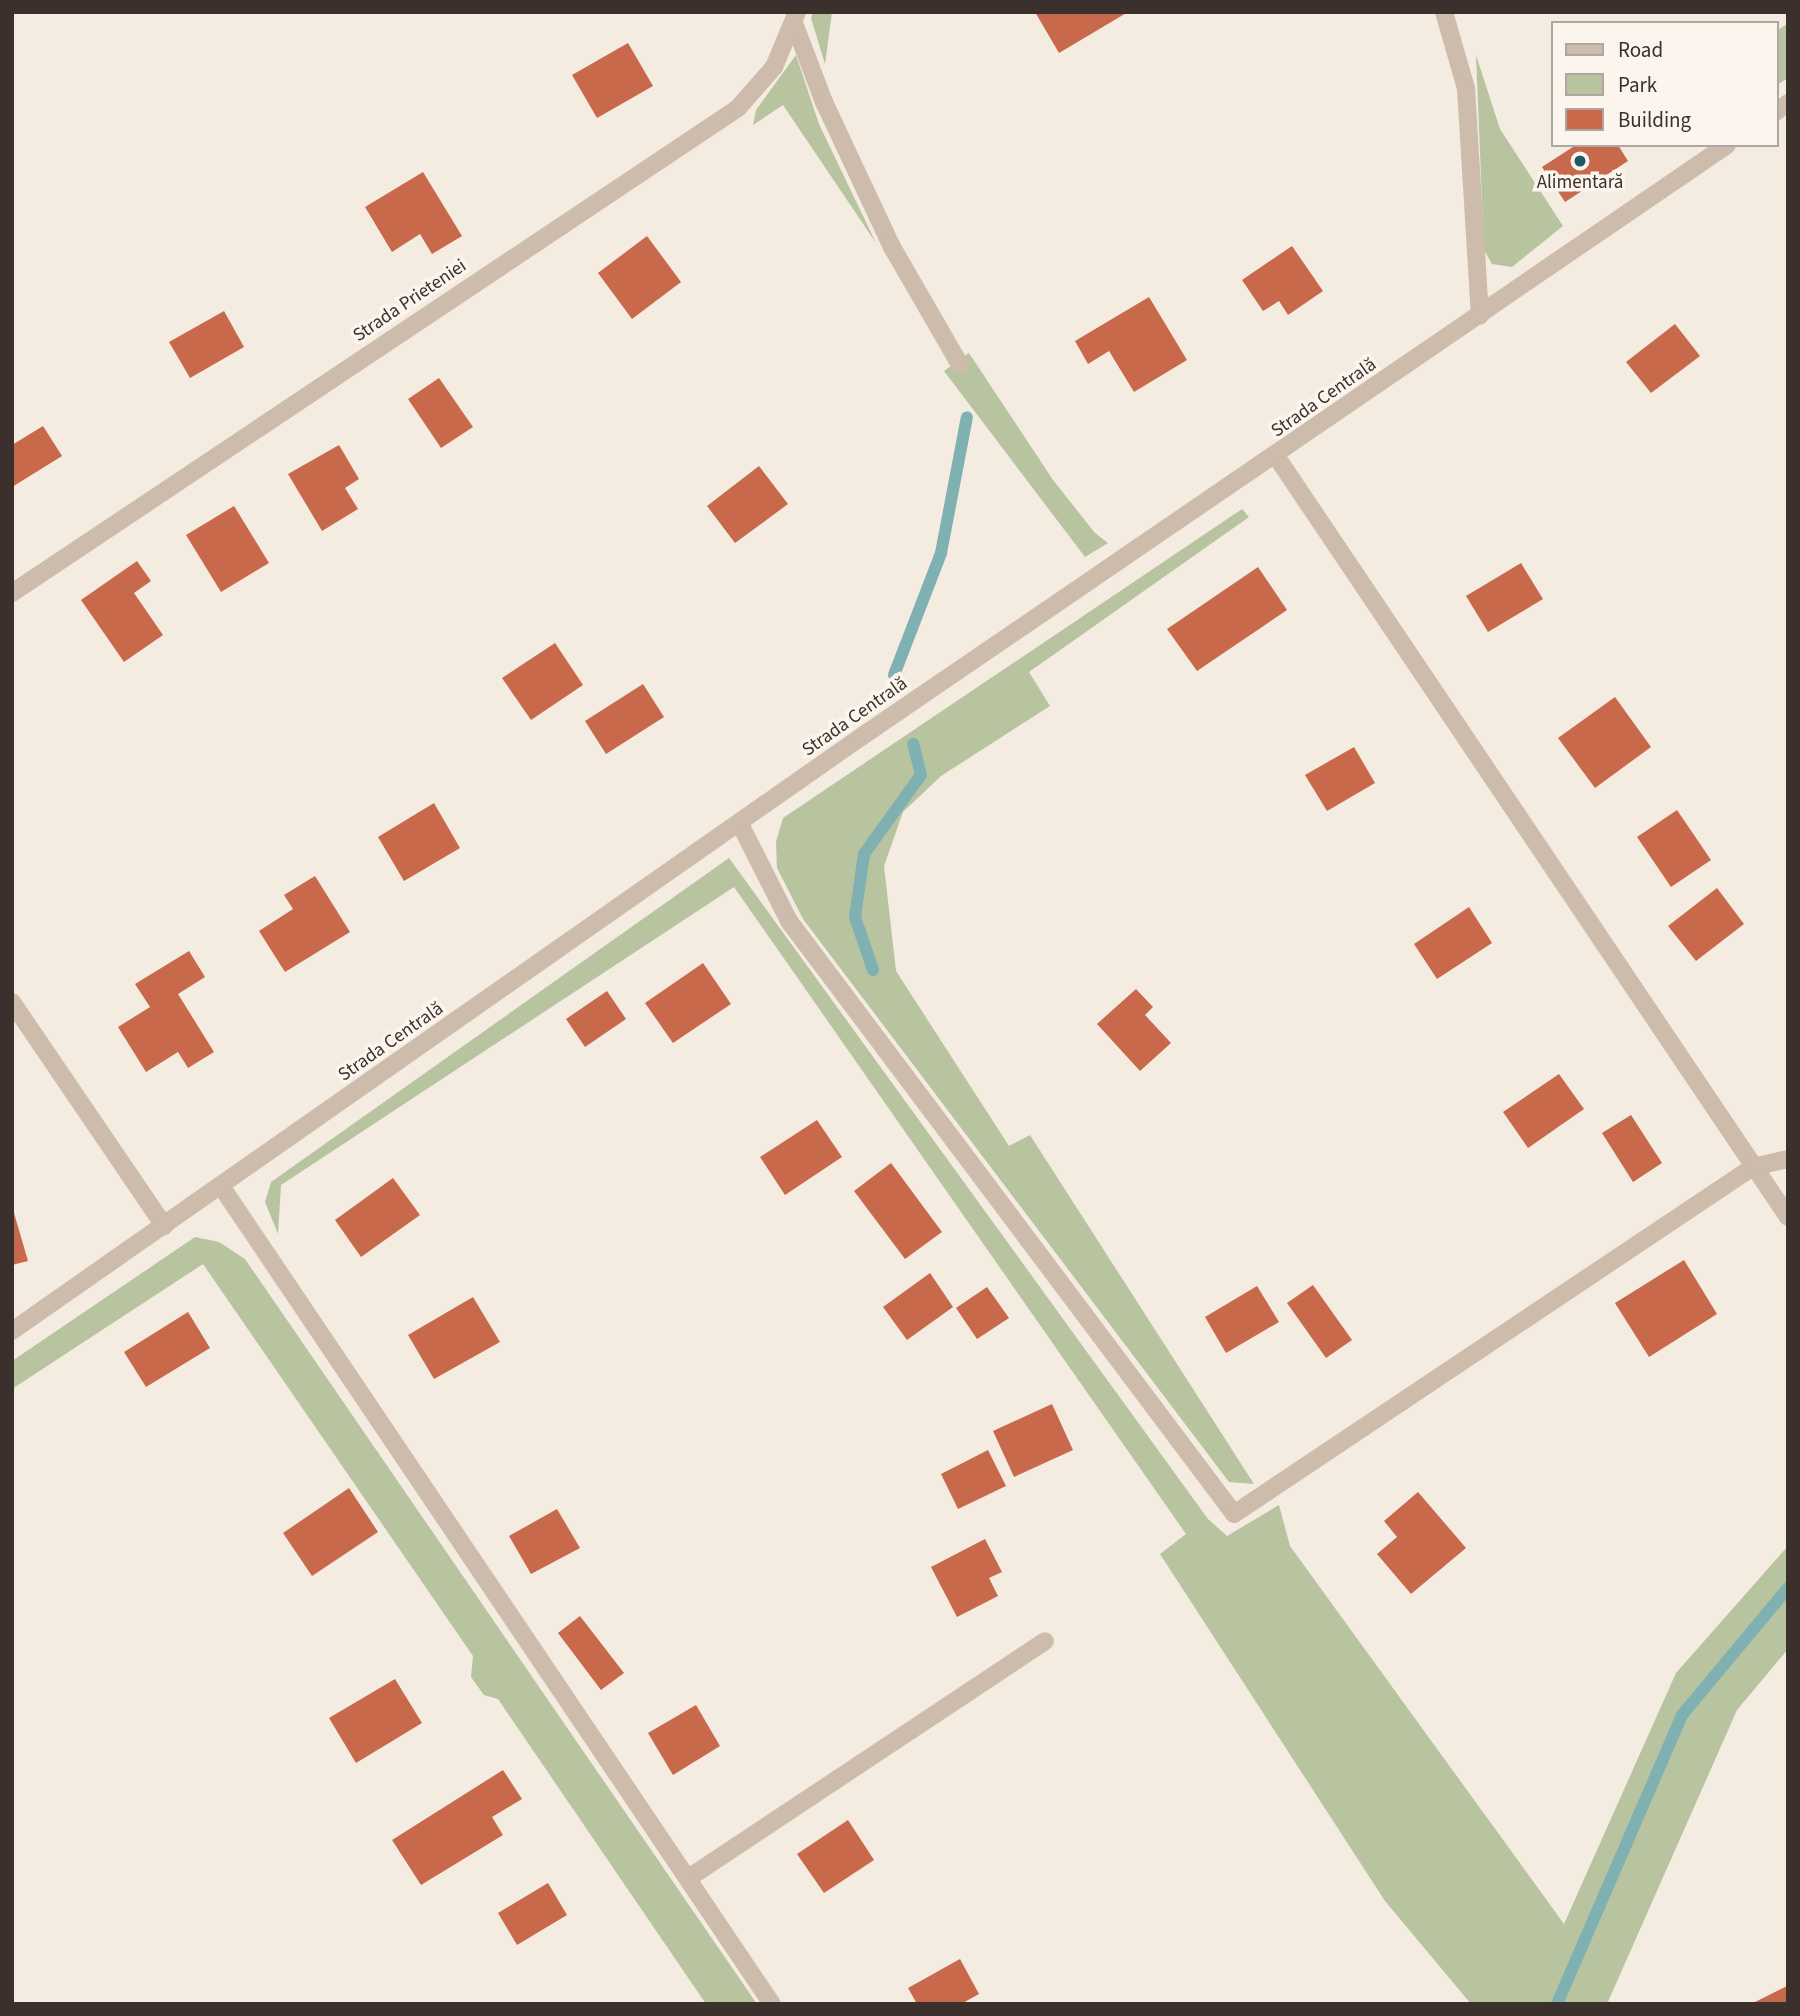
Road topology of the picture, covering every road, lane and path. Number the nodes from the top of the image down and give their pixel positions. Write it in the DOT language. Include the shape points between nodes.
graph roads {
  1 [pos="1444,12"];
  2 [pos="795,18"];
  3 [pos="1724,147"];
  4 [pos="1480,316"];
  5 [pos="960,365"];
  6 [pos="1276,456"];
  7 [pos="12,593"];
  8 [pos="740,824"];
  9 [pos="12,1002"];
  10 [pos="1788,1159"];
  11 [pos="1753,1167"];
  12 [pos="221,1186"];
  13 [pos="1788,1217"];
  14 [pos="164,1226"];
  15 [pos="12,1331"];
  16 [pos="1045,1642"];
  17 [pos="690,1878"];
  18 [pos="772,2004"];
  1 -- 4 [label="street" via="1466,88"];
  2 -- 5 [label="street" via="824,102 892,247"];
  2 -- 7 [label="street, Strada Prieteniei" via="774,67 738,108"];
  3 -- 4 [label="street, Strada Centrală"];
  4 -- 6 [label="street, Strada Centrală"];
  6 -- 8 [label="street, Strada Centrală"];
  6 -- 11 [label="street"];
  8 -- 11 [label="street" via="789,921 1234,1514"];
  8 -- 12 [label="street, Strada Centrală"];
  9 -- 14 [label="street"];
  10 -- 11 [label="street"];
  11 -- 13 [label="street"];
  12 -- 14 [label="street, Strada Centrală"];
  12 -- 17 [label="street"];
  14 -- 15 [label="street, Strada Centrală"];
  16 -- 17 [label="street"];
  17 -- 18 [label="street"];
}
